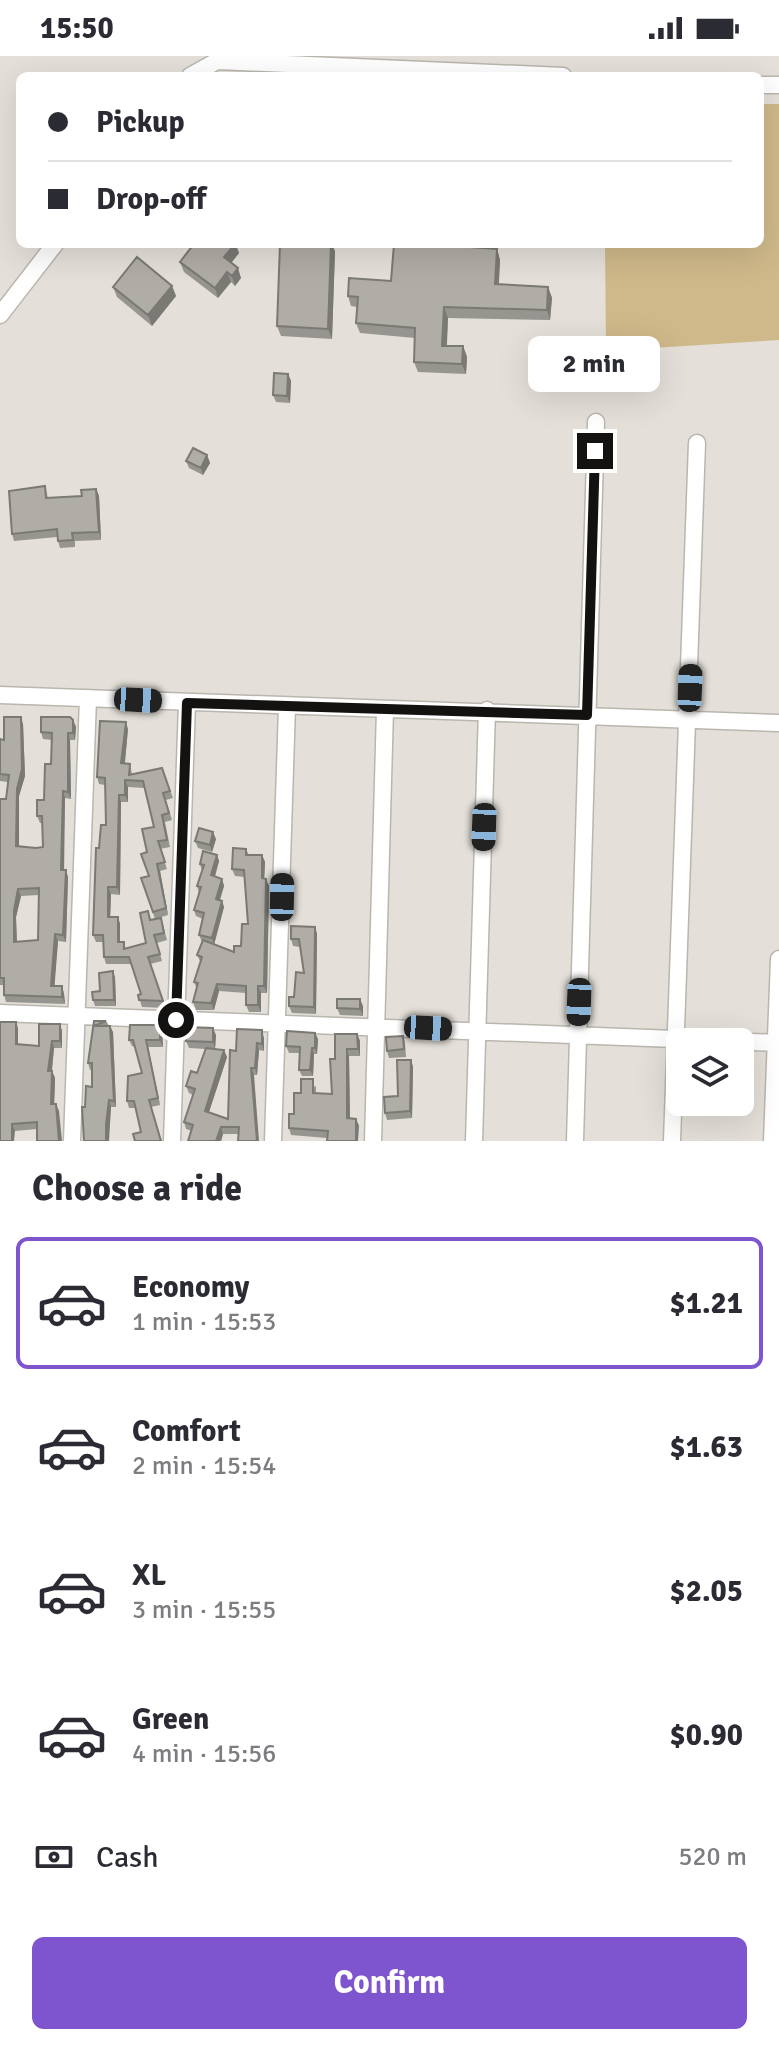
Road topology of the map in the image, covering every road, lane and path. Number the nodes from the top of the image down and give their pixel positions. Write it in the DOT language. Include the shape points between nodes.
graph roads {
  1 [pos="270,59"];
  2 [pos="779,71"];
  3 [pos="197,72"];
  4 [pos="494,72"];
  5 [pos="778,85"];
  6 [pos="52,248"];
  7 [pos="0,315"];
  8 [pos="596,422"];
  9 [pos="697,443"];
  10 [pos="0,695"];
  11 [pos="88,698"];
  12 [pos="187,703"];
  13 [pos="287,706"];
  14 [pos="385,709"];
  15 [pos="487,710"];
  16 [pos="587,715"];
  17 [pos="689,719"];
  18 [pos="779,723"];
  19 [pos="779,959"];
  20 [pos="0,1013"];
  21 [pos="78,1017"];
  22 [pos="176,1020"];
  23 [pos="279,1024"];
  24 [pos="378,1026"];
  25 [pos="676,1028"];
  26 [pos="478,1031"];
  27 [pos="578,1034"];
  28 [pos="666,1038"];
  29 [pos="754,1042"];
  30 [pos="777,1043"];
  31 [pos="673,1116"];
  32 [pos="72,1141"];
  33 [pos="172,1141"];
  34 [pos="273,1141"];
  35 [pos="373,1141"];
  36 [pos="474,1141"];
  37 [pos="575,1141"];
  38 [pos="672,1141"];
  39 [pos="772,1141"];
  1 -- 3 [label="street" via="217,61"];
  1 -- 4 [label="street"];
  2 -- 5 [label="street"];
  6 -- 7 [label="street"];
  8 -- 16 [label="street"];
  9 -- 17 [label="street"];
  10 -- 11 [label="street"];
  11 -- 12 [label="street"];
  11 -- 21 [label="street"];
  12 -- 13 [label="street"];
  12 -- 22 [label="street"];
  13 -- 14 [label="street"];
  13 -- 23 [label="street"];
  14 -- 15 [label="street"];
  14 -- 24 [label="street"];
  15 -- 16 [label="street"];
  15 -- 26 [label="street"];
  16 -- 17 [label="street"];
  16 -- 27 [label="street"];
  17 -- 18 [label="street"];
  17 -- 25 [label="street"];
  19 -- 30 [label="street"];
  20 -- 21 [label="street"];
  21 -- 22 [label="street"];
  21 -- 32 [label="street"];
  22 -- 23 [label="street"];
  22 -- 33 [label="street"];
  23 -- 24 [label="street"];
  23 -- 34 [label="street"];
  24 -- 26 [label="street"];
  24 -- 35 [label="street"];
  26 -- 27 [label="street"];
  26 -- 36 [label="street"];
  27 -- 28 [label="street"];
  27 -- 37 [label="street"];
  29 -- 30 [label="street"];
  30 -- 39 [label="street"];
  31 -- 38 [label="street"];
}
